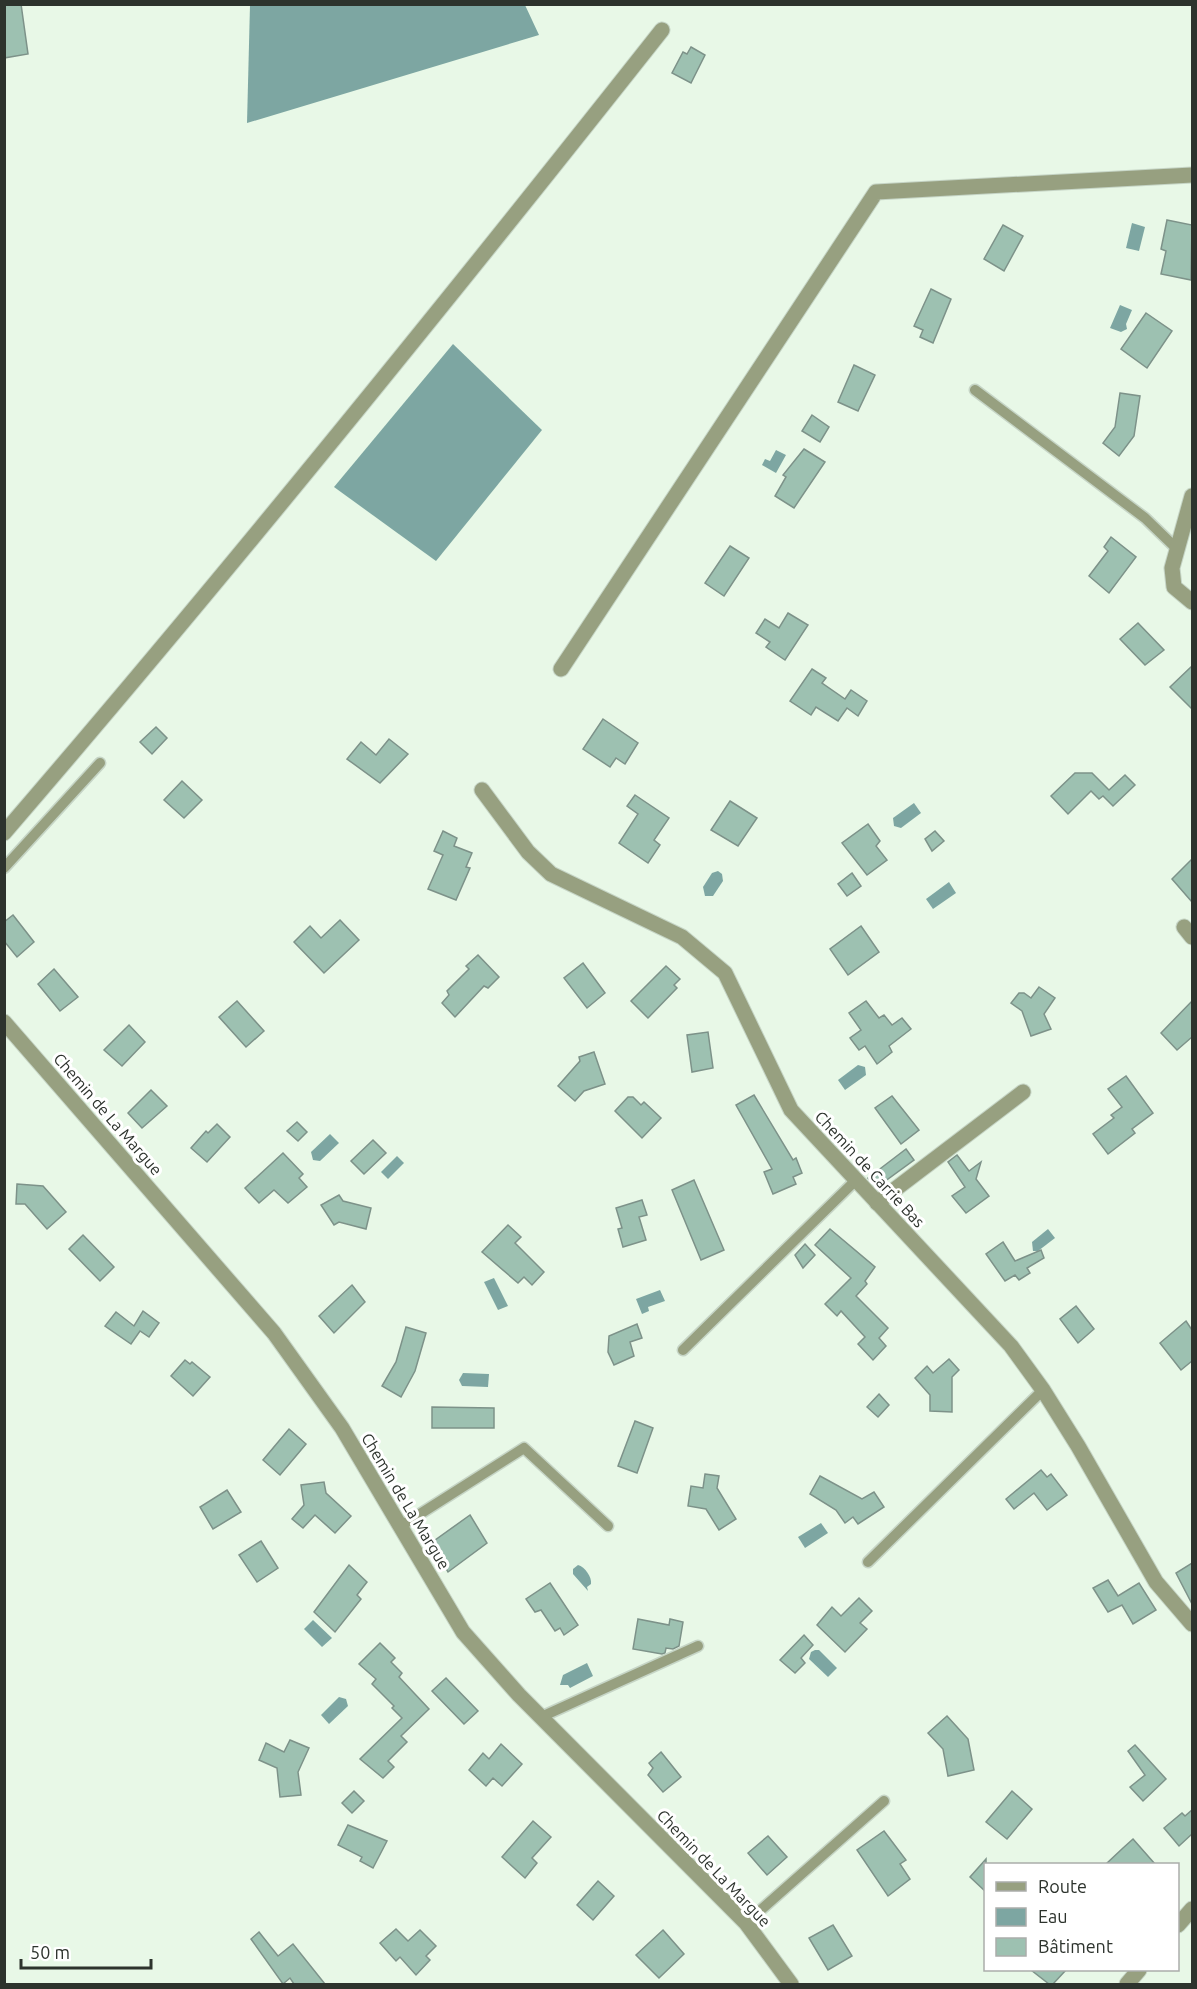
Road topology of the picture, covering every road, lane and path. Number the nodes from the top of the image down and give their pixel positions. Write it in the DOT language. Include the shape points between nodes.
graph roads {
  1 [pos="662,30"];
  2 [pos="1192,175"];
  3 [pos="975,390"];
  4 [pos="1192,496"];
  5 [pos="1177,549"];
  6 [pos="1192,602"];
  7 [pos="561,669"];
  8 [pos="100,763"];
  9 [pos="482,790"];
  10 [pos="4,833"];
  11 [pos="4,868"];
  12 [pos="4,1022"];
  13 [pos="1023,1092"];
  14 [pos="856,1180"];
  15 [pos="877,1203"];
  16 [pos="683,1350"];
  17 [pos="1043,1390"];
  18 [pos="401,1526"];
  19 [pos="608,1526"];
  20 [pos="868,1563"];
  21 [pos="1192,1624"];
  22 [pos="698,1646"];
  23 [pos="541,1717"];
  24 [pos="884,1802"];
  25 [pos="1192,1910"];
  26 [pos="746,1923"];
  27 [pos="1179,1923"];
  28 [pos="1138,1971"];
  29 [pos="791,1984"];
  30 [pos="1127,1984"];
  1 -- 10 [label="street" via="441,310 173,637"];
  2 -- 7 [label="street" via="876,192"];
  3 -- 5 [label="lane" via="1144,518"];
  4 -- 5 [label="street"];
  5 -- 6 [label="street" via="1172,568 1174,587"];
  8 -- 11 [label="lane"];
  9 -- 14 [label="street, Chemin de Carrie Bas" via="528,852 551,874 682,937 725,973 791,1110"];
  12 -- 18 [label="street, Chemin de La Margue" via="274,1333 342,1428"];
  13 -- 15 [label="street"];
  14 -- 15 [label="street, Chemin de Carrie Bas"];
  14 -- 16 [label="lane"];
  15 -- 17 [label="street, Chemin de Carrie Bas" via="1011,1346"];
  17 -- 20 [label="lane"];
  17 -- 21 [label="street, Chemin de Carrie Bas" via="1156,1582"];
  18 -- 19 [label="lane" via="525,1448"];
  18 -- 23 [label="street, Chemin de La Margue" via="463,1632"];
  22 -- 23 [label="lane"];
  23 -- 26 [label="street, Chemin de La Margue"];
  24 -- 26 [label="lane"];
  25 -- 27 [label="street"];
  26 -- 29 [label="street, Chemin de La Margue"];
  28 -- 30 [label="street"];
}
